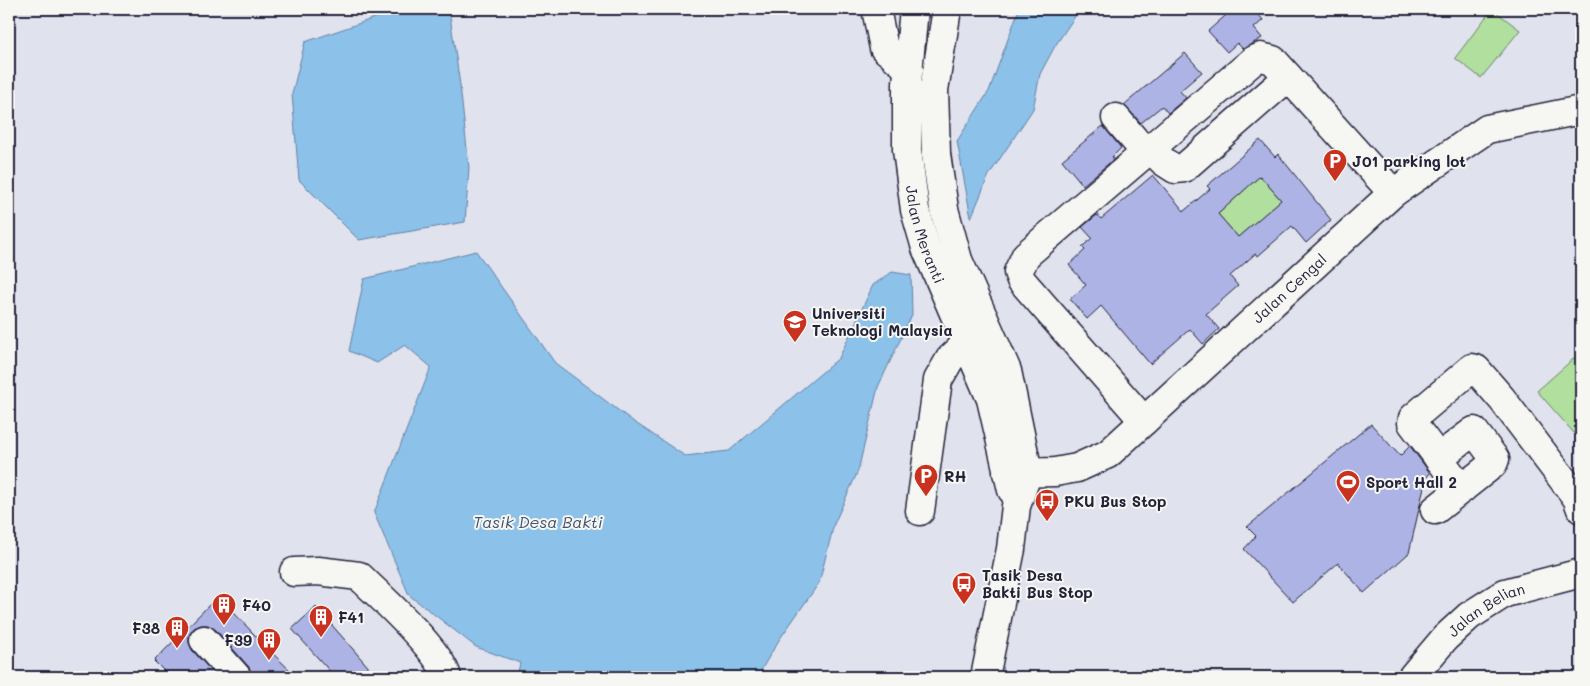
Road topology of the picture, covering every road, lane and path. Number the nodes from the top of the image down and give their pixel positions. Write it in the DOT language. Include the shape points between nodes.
graph roads {
  1 [pos="876,9"];
  2 [pos="914,9"];
  3 [pos="947,9"];
  4 [pos="909,69"];
  5 [pos="1288,77"];
  6 [pos="1581,110"];
  7 [pos="1116,118"];
  8 [pos="1148,151"];
  9 [pos="1393,193"];
  10 [pos="967,343"];
  11 [pos="1144,421"];
  12 [pos="1438,458"];
  13 [pos="1018,473"];
  14 [pos="1462,489"];
  15 [pos="1581,509"];
  16 [pos="1435,510"];
  17 [pos="920,512"];
  18 [pos="294,572"];
  19 [pos="1581,573"];
  20 [pos="204,640"];
  21 [pos="237,677"];
  22 [pos="447,677"];
  23 [pos="985,677"];
  24 [pos="1412,677"];
  1 -- 4 [label="street" via="884,48"];
  2 -- 4 [label="street, Jalan Meranti"];
  3 -- 13 [label="street, Jalan Meranti" via="934,90 936,154 944,209 958,260 1007,371"];
  4 -- 10 [label="street, Jalan Meranti" via="907,150 916,218"];
  5 -- 8 [label="street" via="1184,168 1175,169"];
  5 -- 8 [label="street" via="1273,60 1261,57 1254,60"];
  5 -- 9 [label="street"];
  6 -- 9 [label="street, Jalan Cengal" via="1487,129"];
  7 -- 8 [label="street"];
  8 -- 11 [label="street" via="1026,255 1018,272 1020,280"];
  9 -- 11 [label="street, Jalan Cengal"];
  10 -- 13 [label="street, Jalan Meranti"];
  10 -- 17 [label="street" via="950,360 938,380"];
  11 -- 13 [label="street, Jalan Cengal" via="1108,454 1077,468"];
  12 -- 14 [label="street"];
  12 -- 14 [label="street" via="1472,432 1478,434 1495,456 1494,462"];
  12 -- 15 [label="street" via="1414,429 1413,418 1467,369 1476,369 1502,399"];
  13 -- 23 [label="street" via="1011,549"];
  14 -- 16 [label="street"];
  18 -- 22 [label="street" via="359,576 428,648 445,669"];
  19 -- 24 [label="street, Jalan Belian" via="1505,593 1469,616 1445,638"];
  20 -- 21 [label="street"];
}
